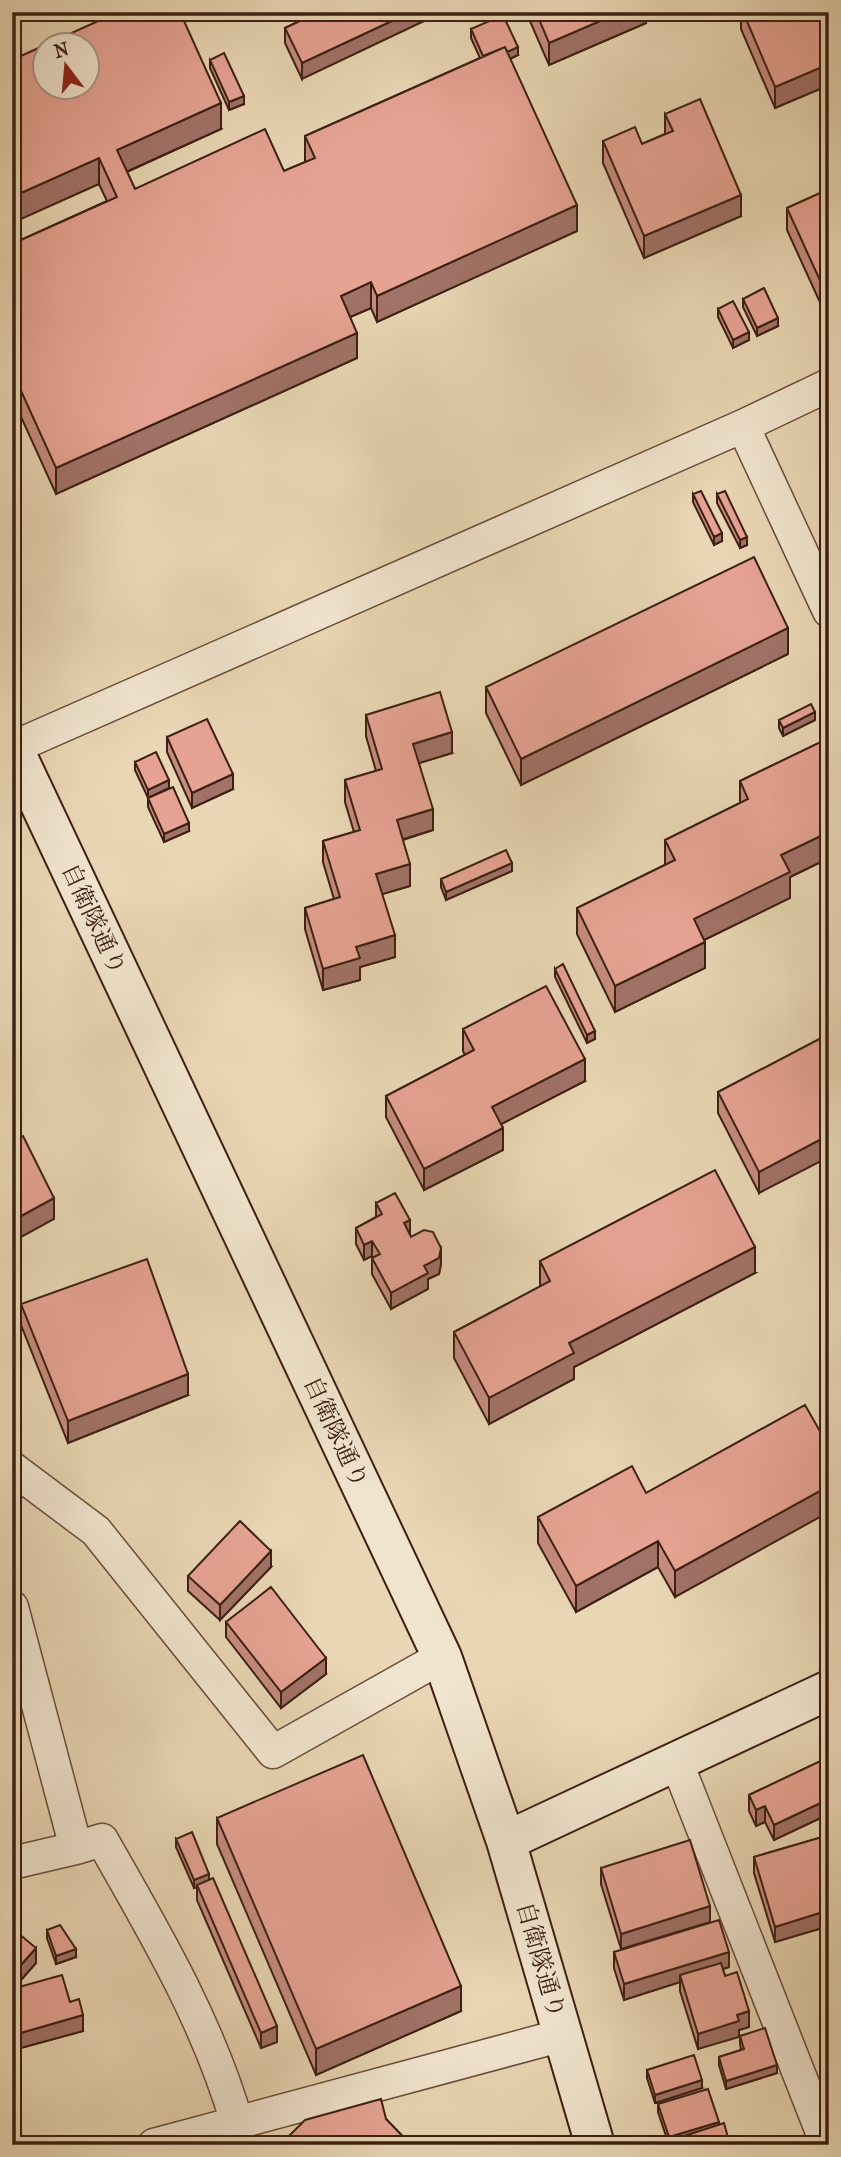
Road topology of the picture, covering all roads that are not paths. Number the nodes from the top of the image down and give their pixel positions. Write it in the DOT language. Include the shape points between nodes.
graph roads {
  1 [pos="829,385"];
  2 [pos="743,426"];
  3 [pos="829,611"];
  4 [pos="13,747"];
  5 [pos="13,1470"];
  6 [pos="12,1607"];
  7 [pos="442,1657"];
  8 [pos="829,1689"];
  9 [pos="677,1763"];
  10 [pos="506,1841"];
  11 [pos="76,1848"];
  12 [pos="12,1863"];
  13 [pos="564,2035"];
  14 [pos="237,2123"];
  15 [pos="154,2145"];
  16 [pos="595,2145"];
  17 [pos="827,2145"];
  1 -- 2 [label="street"];
  2 -- 3 [label="street"];
  2 -- 4 [label="street"];
  4 -- 7 [label="street, 自衛隊通り"];
  5 -- 7 [label="street" via="96,1531 274,1752"];
  6 -- 11 [label="street"];
  7 -- 10 [label="street, 自衛隊通り"];
  8 -- 9 [label="street"];
  9 -- 10 [label="street"];
  9 -- 17 [label="street"];
  10 -- 13 [label="street, 自衛隊通り"];
  11 -- 12 [label="street"];
  11 -- 14 [label="street" via="102,1840 165,1951 225,2080"];
  13 -- 14 [label="street"];
  13 -- 16 [label="street, 自衛隊通り"];
  14 -- 15 [label="street"];
}
